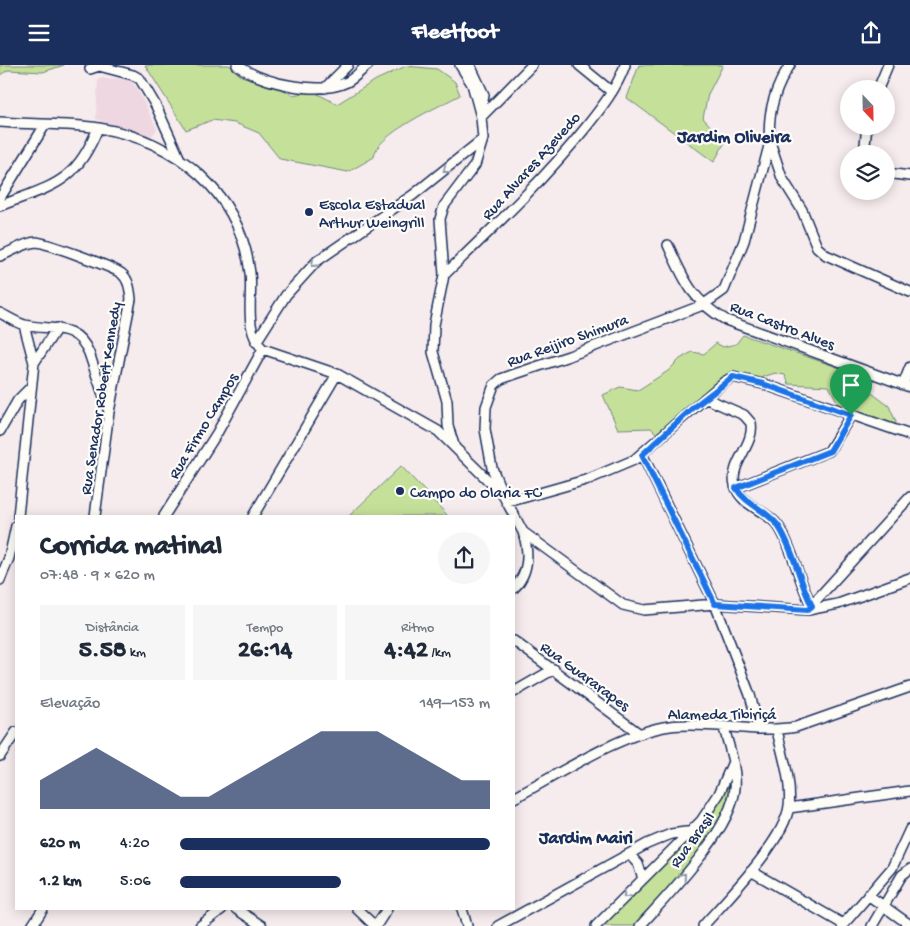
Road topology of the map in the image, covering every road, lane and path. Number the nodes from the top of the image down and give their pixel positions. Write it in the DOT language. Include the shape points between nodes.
graph roads {
  1 [pos="237,65"];
  2 [pos="348,65"];
  3 [pos="368,65"];
  4 [pos="460,65"];
  5 [pos="470,65"];
  6 [pos="532,65"];
  7 [pos="579,65"];
  8 [pos="625,65"];
  9 [pos="790,65"];
  10 [pos="888,65"];
  11 [pos="90,69"];
  12 [pos="882,80"];
  13 [pos="325,88"];
  14 [pos="612,92"];
  15 [pos="481,116"];
  16 [pos="0,122"];
  17 [pos="45,125"];
  18 [pos="98,128"];
  19 [pos="483,139"];
  20 [pos="770,142"];
  21 [pos="179,157"];
  22 [pos="895,174"];
  23 [pos="910,175"];
  24 [pos="0,198"];
  25 [pos="0,206"];
  26 [pos="668,245"];
  27 [pos="0,256"];
  28 [pos="444,275"];
  29 [pos="910,292"];
  30 [pos="703,305"];
  31 [pos="0,313"];
  32 [pos="24,325"];
  33 [pos="57,328"];
  34 [pos="256,342"];
  35 [pos="264,349"];
  36 [pos="34,363"];
  37 [pos="910,367"];
  38 [pos="336,374"];
  39 [pos="907,386"];
  40 [pos="30,388"];
  41 [pos="705,398"];
  42 [pos="109,412"];
  43 [pos="851,415"];
  44 [pos="0,431"];
  45 [pos="910,435"];
  46 [pos="454,445"];
  47 [pos="642,455"];
  48 [pos="736,488"];
  49 [pos="910,497"];
  50 [pos="506,498"];
  51 [pos="18,515"];
  52 [pos="95,515"];
  53 [pos="165,515"];
  54 [pos="254,515"];
  55 [pos="514,515"];
  56 [pos="515,516"];
  57 [pos="15,531"];
  58 [pos="523,532"];
  59 [pos="910,578"];
  60 [pos="0,580"];
  61 [pos="515,586"];
  62 [pos="715,604"];
  63 [pos="810,608"];
  64 [pos="515,642"];
  65 [pos="554,669"];
  66 [pos="910,687"];
  67 [pos="515,691"];
  68 [pos="724,728"];
  69 [pos="759,729"];
  70 [pos="777,730"];
  71 [pos="15,734"];
  72 [pos="640,734"];
  73 [pos="0,756"];
  74 [pos="732,763"];
  75 [pos="910,791"];
  76 [pos="515,797"];
  77 [pos="789,808"];
  78 [pos="910,829"];
  79 [pos="693,831"];
  80 [pos="630,855"];
  81 [pos="892,868"];
  82 [pos="751,871"];
  83 [pos="906,872"];
  84 [pos="643,879"];
  85 [pos="868,895"];
  86 [pos="883,907"];
  87 [pos="42,910"];
  88 [pos="221,910"];
  89 [pos="238,910"];
  90 [pos="358,910"];
  91 [pos="386,910"];
  92 [pos="462,910"];
  93 [pos="842,925"];
  94 [pos="910,925"];
  95 [pos="32,926"];
  96 [pos="200,926"];
  97 [pos="262,926"];
  98 [pos="376,926"];
  99 [pos="467,926"];
  100 [pos="498,926"];
  101 [pos="596,926"];
  102 [pos="640,926"];
  103 [pos="703,926"];
  104 [pos="872,926"];
  1 -- 13 [label="street" via="262,78 308,88"];
  2 -- 13 [label="street"];
  3 -- 13 [label="street" via="348,81"];
  4 -- 15 [label="street" via="472,84"];
  5 -- 15 [label="street" via="484,95"];
  6 -- 15 [label="street"];
  7 -- 14 [label="street"];
  8 -- 14 [label="street, Rua Alvares Azevedo"];
  9 -- 20 [label="street" via="772,103 768,128"];
  10 -- 12 [label="street"];
  11 -- 21 [label="street" via="99,66 140,79"];
  14 -- 28 [label="street, Rua Alvares Azevedo" via="532,190"];
  15 -- 19 [label="street"];
  16 -- 17 [label="street"];
  17 -- 18 [label="street"];
  17 -- 24 [label="street"];
  18 -- 21 [label="street" via="123,134"];
  18 -- 25 [label="street" via="85,156 69,176"];
  19 -- 28 [label="street" via="475,165 441,212"];
  19 -- 34 [label="street, one-way" via="413,195 317,261 286,295"];
  20 -- 29 [label="street" via="782,178 802,210 817,247 826,255"];
  20 -- 30 [label="street" via="734,268 724,290"];
  21 -- 34 [label="street" via="203,175 215,190 243,239 251,279 251,320"];
  22 -- 23 [label="street"];
  26 -- 30 [label="street" via="682,276"];
  27 -- 42 [label="street, Rua Senador Robert Kennedy" via="36,242 116,270 127,281 131,299"];
  28 -- 46 [label="street" via="434,325 434,352"];
  30 -- 39 [label="street, Rua Castro Alves" via="726,320"];
  30 -- 50 [label="street, Rua Reijiro Shimura" via="501,379 494,385 486,407 485,429 492,468"];
  31 -- 32 [label="street"];
  32 -- 33 [label="street"];
  32 -- 36 [label="street"];
  33 -- 36 [label="street"];
  33 -- 42 [label="street" via="68,330 85,345"];
  34 -- 35 [label="street"];
  35 -- 38 [label="street"];
  35 -- 53 [label="street, Rua Firmo Campos" via="217,433"];
  36 -- 40 [label="street"];
  37 -- 39 [label="street"];
  38 -- 46 [label="street" via="425,423"];
  38 -- 54 [label="street"];
  40 -- 44 [label="street" via="18,400"];
  40 -- 51 [label="street" via="31,407"];
  41 -- 43 [label="street" via="724,382 737,377"];
  41 -- 47 [label="street"];
  41 -- 48 [label="street" via="744,415 751,423 751,435 736,470"];
  42 -- 52 [label="street, Rua Senador Robert Kennedy"];
  43 -- 45 [label="street"];
  43 -- 48 [label="street" via="830,451"];
  46 -- 50 [label="street"];
  47 -- 50 [label="street" via="589,479"];
  47 -- 62 [label="street"];
  48 -- 63 [label="street" via="746,501 780,528"];
  49 -- 63 [label="street"];
  50 -- 55 [label="street"];
  56 -- 58 [label="street"];
  57 -- 60 [label="street"];
  58 -- 61 [label="street" via="528,561"];
  58 -- 62 [label="street" via="623,605 644,610"];
  59 -- 63 [label="street" via="838,604"];
  62 -- 63 [label="street"];
  62 -- 69 [label="street" via="750,695"];
  64 -- 65 [label="street, Rua Guararapes"];
  65 -- 67 [label="street"];
  65 -- 72 [label="street, Rua Guararapes"];
  66 -- 70 [label="street, Alameda Tibiriçá" via="796,727"];
  68 -- 69 [label="street, Alameda Tibiriçá"];
  68 -- 72 [label="street, Alameda Tibiriçá" via="670,726"];
  68 -- 74 [label="street, Rua Brasil"];
  69 -- 70 [label="street, Alameda Tibiriçá"];
  70 -- 77 [label="street"];
  71 -- 73 [label="street"];
  72 -- 76 [label="street, Alameda Tibiriçá"];
  74 -- 79 [label="street" via="711,807"];
  102 -- 74 [label="street, Rua Brasil, one-way" via="721,827 734,798"];
  75 -- 77 [label="street"];
  77 -- 82 [label="street" via="775,837"];
  78 -- 81 [label="street"];
  79 -- 80 [label="street" via="661,837"];
  79 -- 84 [label="street"];
  80 -- 84 [label="street" via="638,864"];
  80 -- 100 [label="street"];
  81 -- 83 [label="street"];
  81 -- 85 [label="street"];
  82 -- 93 [label="street"];
  82 -- 103 [label="street"];
  83 -- 86 [label="street"];
  84 -- 101 [label="street, one-way"];
  85 -- 86 [label="street"];
  85 -- 93 [label="street"];
  86 -- 94 [label="street"];
  86 -- 104 [label="street"];
  87 -- 95 [label="street"];
  88 -- 96 [label="street"];
  89 -- 97 [label="street"];
  90 -- 98 [label="street"];
  91 -- 98 [label="street"];
  92 -- 99 [label="street"];
}
